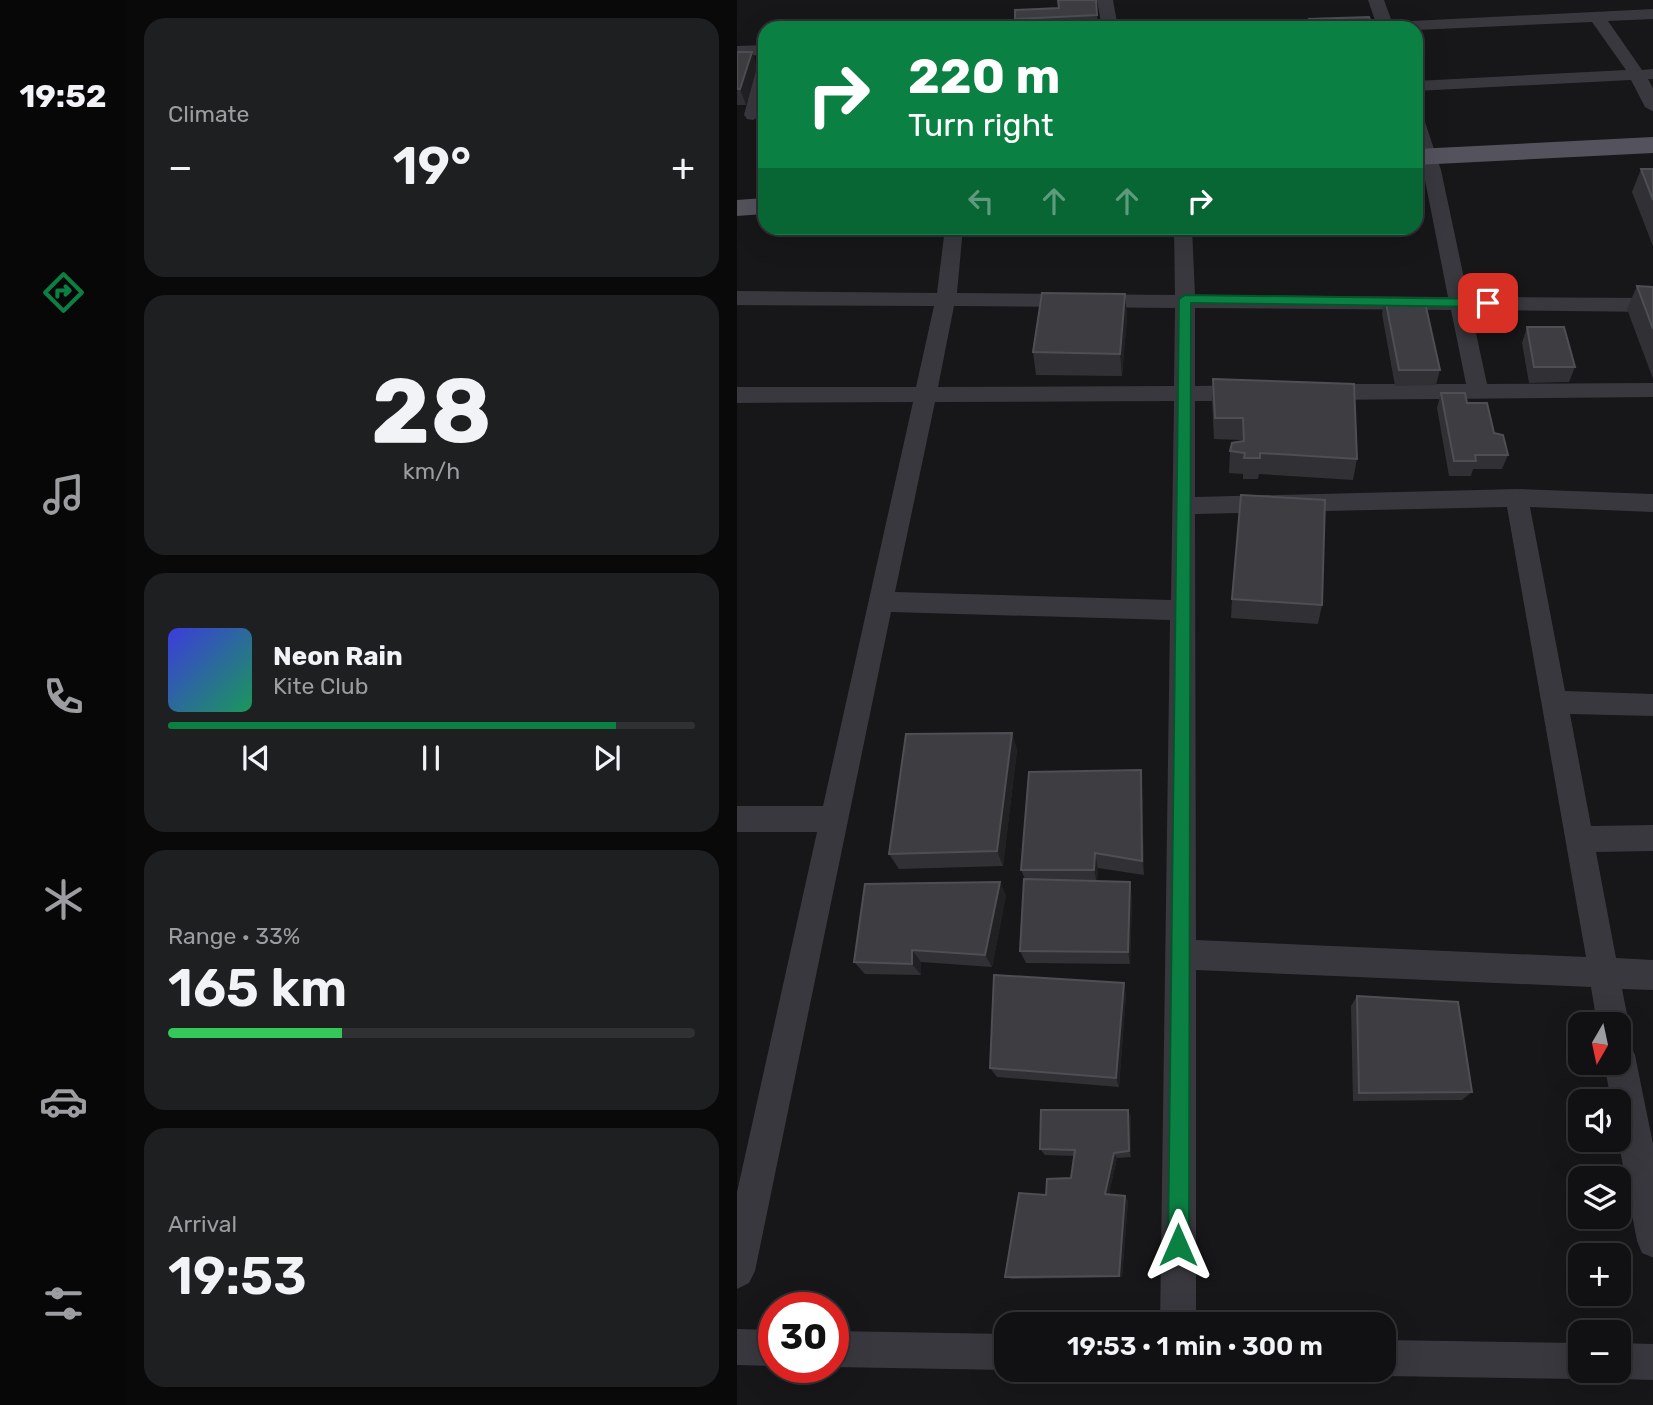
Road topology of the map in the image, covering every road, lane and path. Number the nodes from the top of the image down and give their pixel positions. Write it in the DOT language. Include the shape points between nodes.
graph roads {
  1 [pos="1105,0"];
  2 [pos="1376,0"];
  3 [pos="1625,0"];
  4 [pos="1653,14"];
  5 [pos="1635,15"];
  6 [pos="1597,17"];
  7 [pos="1109,21"];
  8 [pos="1384,21"];
  9 [pos="1423,25"];
  10 [pos="758,50"];
  11 [pos="737,51"];
  12 [pos="1645,75"];
  13 [pos="1423,86"];
  14 [pos="758,92"];
  15 [pos="1653,107"];
  16 [pos="752,115"];
  17 [pos="1653,145"];
  18 [pos="1653,159"];
  19 [pos="1423,163"];
  20 [pos="758,192"];
  21 [pos="737,194"];
  22 [pos="758,206"];
  23 [pos="737,208"];
  24 [pos="953,235"];
  25 [pos="1183,235"];
  26 [pos="737,298"];
  27 [pos="946,298"];
  28 [pos="1185,299"];
  29 [pos="1461,302"];
  30 [pos="1653,305"];
  31 [pos="1653,390"];
  32 [pos="1478,391"];
  33 [pos="1184,393"];
  34 [pos="1268,393"];
  35 [pos="1296,393"];
  36 [pos="925,394"];
  37 [pos="737,395"];
  38 [pos="1517,498"];
  39 [pos="1653,503"];
  40 [pos="1183,506"];
  41 [pos="881,602"];
  42 [pos="1183,610"];
  43 [pos="1554,702"];
  44 [pos="1653,705"];
  45 [pos="834,818"];
  46 [pos="737,819"];
  47 [pos="1653,838"];
  48 [pos="1579,839"];
  49 [pos="1180,954"];
  50 [pos="1604,973"];
  51 [pos="1653,975"];
  52 [pos="1611,1012"];
  53 [pos="1624,1075"];
  54 [pos="1647,1168"];
  55 [pos="1653,1241"];
  56 [pos="737,1271"];
  57 [pos="1177,1312"];
  58 [pos="737,1348"];
  59 [pos="758,1348"];
  60 [pos="849,1349"];
  61 [pos="994,1352"];
  62 [pos="1396,1358"];
  63 [pos="1568,1361"];
  64 [pos="1631,1362"];
  65 [pos="1653,1362"];
  1 -- 7 [label="street"];
  2 -- 8 [label="street"];
  3 -- 5 [label="street"];
  4 -- 5 [label="street"];
  5 -- 6 [label="street"];
  6 -- 9 [label="street"];
  6 -- 12 [label="street"];
  10 -- 11 [label="street"];
  12 -- 13 [label="street"];
  12 -- 15 [label="street"];
  14 -- 16 [label="street"];
  17 -- 19 [label="main road"];
  18 -- 19 [label="main road"];
  19 -- 29 [label="street"];
  20 -- 21 [label="main road"];
  22 -- 23 [label="main road"];
  24 -- 27 [label="street"];
  25 -- 28 [label="street"];
  26 -- 27 [label="street"];
  27 -- 28 [label="street"];
  27 -- 36 [label="street"];
  28 -- 29 [label="street"];
  28 -- 33 [label="street"];
  29 -- 30 [label="street"];
  29 -- 32 [label="street"];
  31 -- 32 [label="street"];
  32 -- 35 [label="street"];
  33 -- 34 [label="street"];
  33 -- 36 [label="street"];
  33 -- 40 [label="street"];
  36 -- 37 [label="street"];
  36 -- 41 [label="street"];
  38 -- 39 [label="street"];
  38 -- 40 [label="street"];
  38 -- 43 [label="street"];
  40 -- 42 [label="street"];
  41 -- 42 [label="street"];
  41 -- 45 [label="street"];
  42 -- 49 [label="street"];
  43 -- 44 [label="street"];
  43 -- 48 [label="street"];
  45 -- 46 [label="street"];
  45 -- 56 [label="street"];
  47 -- 48 [label="street"];
  48 -- 50 [label="street"];
  49 -- 50 [label="street"];
  49 -- 57 [label="street"];
  50 -- 51 [label="street"];
  50 -- 52 [label="street"];
  53 -- 54 [label="street"];
  54 -- 55 [label="street"];
  58 -- 59 [label="street"];
  60 -- 61 [label="street"];
  62 -- 63 [label="street"];
  64 -- 65 [label="street"];
}
